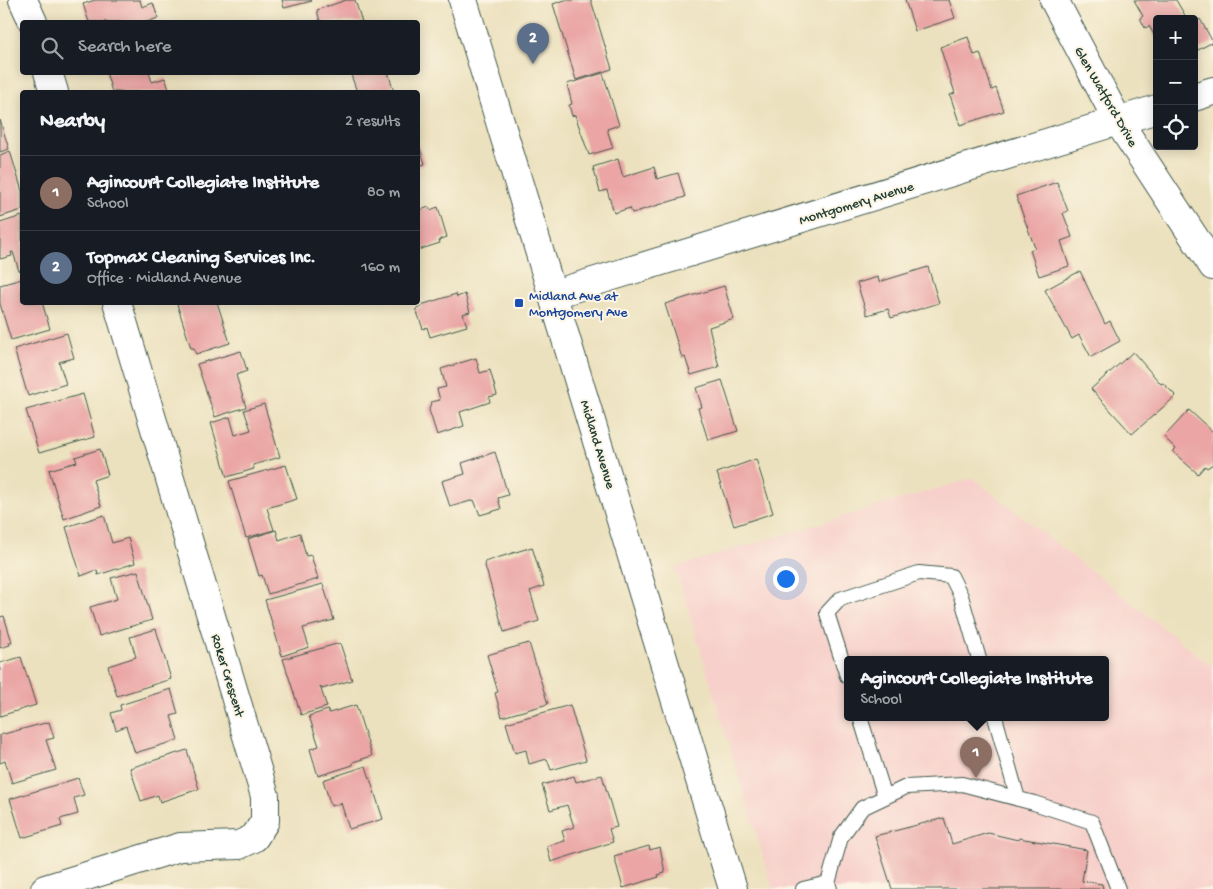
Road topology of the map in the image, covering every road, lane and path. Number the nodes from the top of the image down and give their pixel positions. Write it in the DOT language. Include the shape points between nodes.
graph roads {
  1 [pos="23,0"];
  2 [pos="463,0"];
  3 [pos="1054,0"];
  4 [pos="31,20"];
  5 [pos="49,75"];
  6 [pos="53,90"];
  7 [pos="1213,91"];
  8 [pos="1198,96"];
  9 [pos="1153,110"];
  10 [pos="1118,121"];
  11 [pos="1213,266"];
  12 [pos="554,294"];
  13 [pos="118,305"];
  14 [pos="978,656"];
  15 [pos="844,667"];
  16 [pos="861,721"];
  17 [pos="996,721"];
  18 [pos="885,797"];
  19 [pos="1018,799"];
  20 [pos="829,886"];
  21 [pos="45,889"];
  22 [pos="733,889"];
  23 [pos="803,889"];
  24 [pos="1118,889"];
  1 -- 4 [label="street"];
  2 -- 12 [label="street, Midland Avenue"];
  3 -- 10 [label="street, Glen Watford Drive"];
  5 -- 6 [label="street"];
  7 -- 8 [label="street"];
  9 -- 10 [label="street, Montgomery Avenue"];
  10 -- 11 [label="street, Glen Watford Drive"];
  10 -- 12 [label="street, Montgomery Avenue"];
  12 -- 22 [label="street, Midland Avenue"];
  13 -- 21 [label="street, Roker Crescent" via="266,796 265,821 254,838 239,845 180,847"];
  14 -- 15 [label="lane" via="961,596 951,576 919,573 840,599 827,613"];
  16 -- 18 [label="lane"];
  17 -- 19 [label="lane"];
  18 -- 19 [label="lane" via="906,787 962,784"];
  18 -- 20 [label="lane" via="862,808 841,837"];
  19 -- 24 [label="lane" via="1092,822"];
  20 -- 23 [label="lane"];
}
